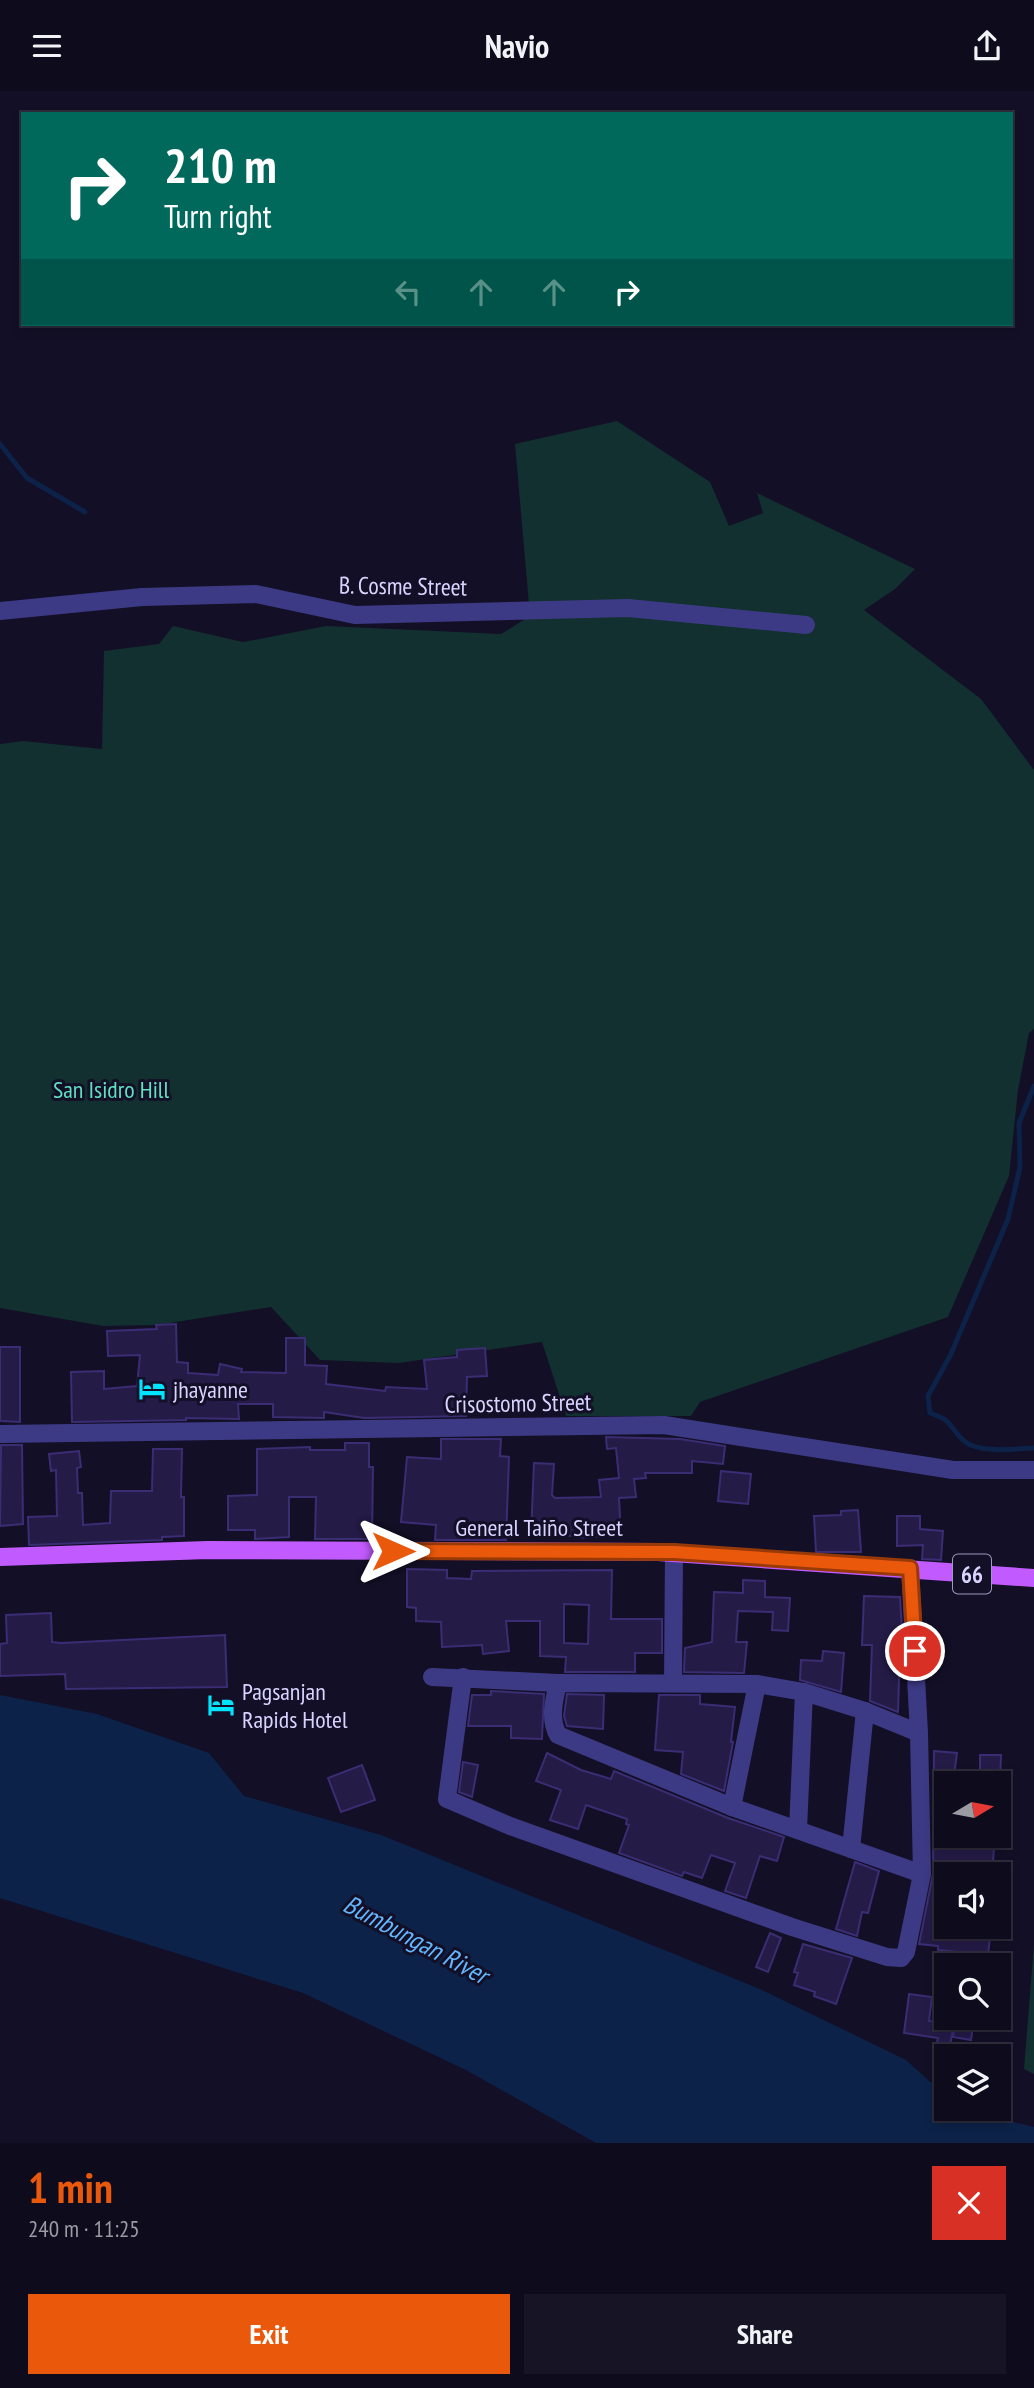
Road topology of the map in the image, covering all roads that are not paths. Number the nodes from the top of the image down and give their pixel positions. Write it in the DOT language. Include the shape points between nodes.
graph roads {
  1 [pos="0,611"];
  2 [pos="806,625"];
  3 [pos="0,1434"];
  4 [pos="1034,1470"];
  5 [pos="674,1552"];
  6 [pos="0,1557"];
  7 [pos="910,1568"];
  8 [pos="1034,1578"];
  9 [pos="432,1677"];
  10 [pos="463,1677"];
  11 [pos="558,1683"];
  12 [pos="673,1683"];
  13 [pos="757,1684"];
  14 [pos="804,1692"];
  15 [pos="865,1711"];
  16 [pos="919,1733"];
  17 [pos="732,1807"];
  18 [pos="799,1830"];
  19 [pos="851,1849"];
  20 [pos="922,1874"];
  1 -- 2 [label="street, B. Cosme Street" via="142,597 256,594 355,615 628,608"];
  3 -- 4 [label="street, Crisostomo Street" via="664,1425 953,1470"];
  5 -- 6 [label="main road, General Taiño Street / 66" via="208,1551"];
  5 -- 7 [label="main road, General Taiño Street / 66"];
  5 -- 12 [label="street"];
  7 -- 8 [label="main road, 66"];
  7 -- 16 [label="street"];
  9 -- 10 [label="street"];
  10 -- 11 [label="street"];
  10 -- 20 [label="street" via="447,1799 510,1826 887,1957 901,1958 906,1952"];
  11 -- 12 [label="street"];
  11 -- 17 [label="street" via="553,1727 558,1735"];
  12 -- 13 [label="street"];
  13 -- 14 [label="street"];
  13 -- 17 [label="street"];
  14 -- 15 [label="street"];
  14 -- 18 [label="street"];
  15 -- 16 [label="street"];
  15 -- 19 [label="street"];
  16 -- 20 [label="street"];
  17 -- 18 [label="street"];
  18 -- 19 [label="street"];
  19 -- 20 [label="street"];
}
